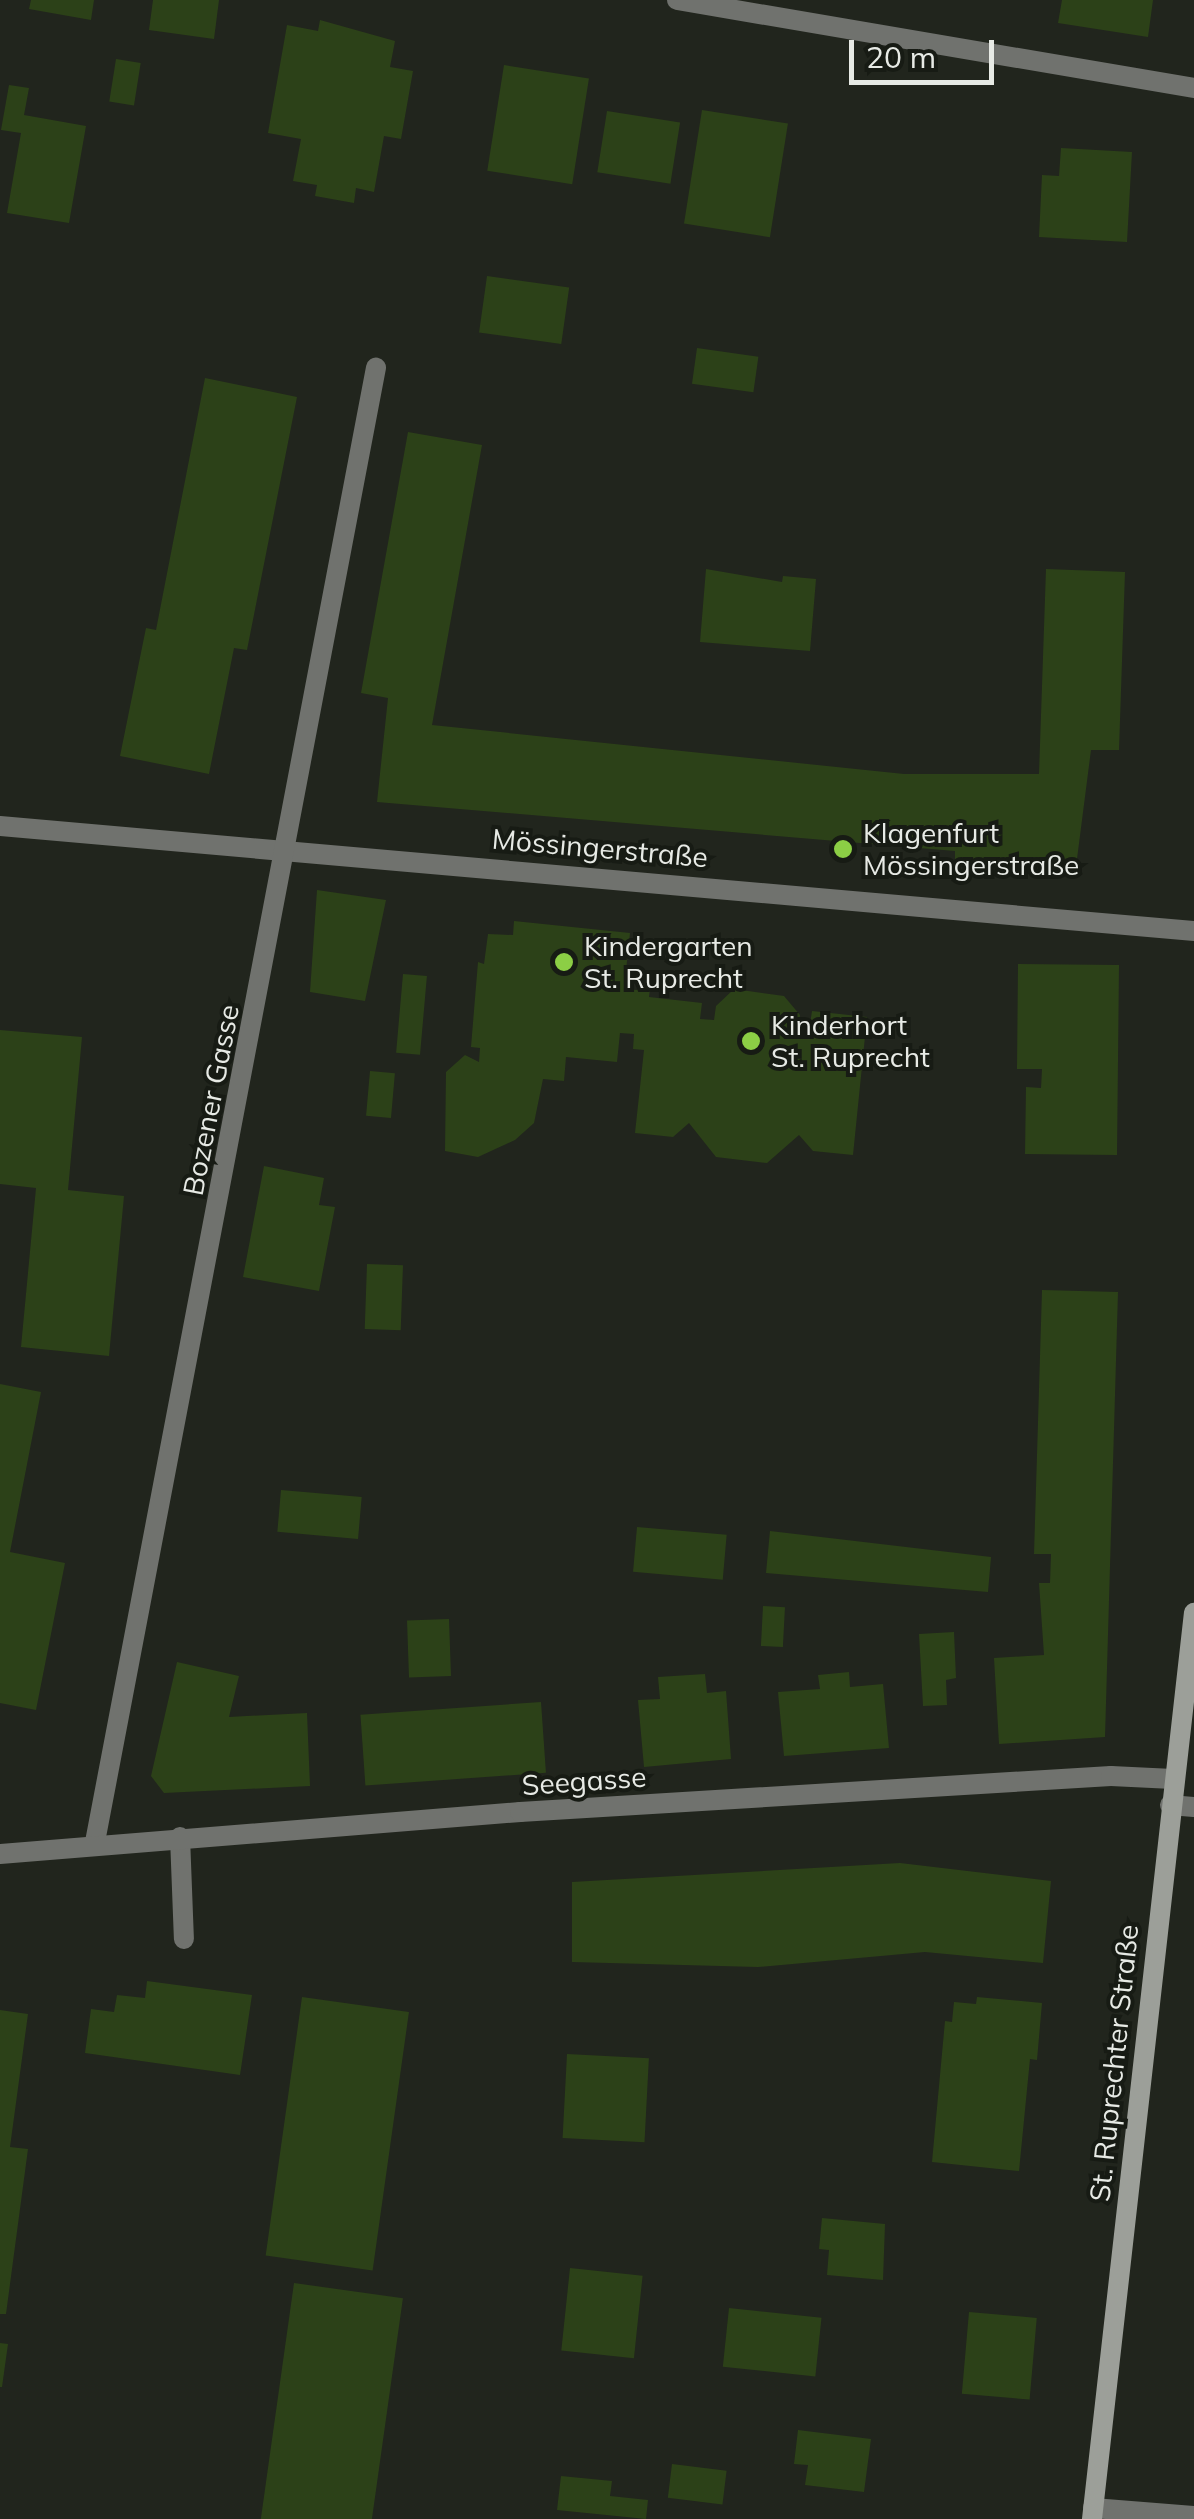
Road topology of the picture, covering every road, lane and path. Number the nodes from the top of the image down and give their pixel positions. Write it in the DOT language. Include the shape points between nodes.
graph roads {
  1 [pos="678,0"];
  2 [pos="1194,88"];
  3 [pos="376,368"];
  4 [pos="0,826"];
  5 [pos="289,848"];
  6 [pos="1194,931"];
  7 [pos="1194,1613"];
  8 [pos="1173,1779"];
  9 [pos="1170,1805"];
  10 [pos="1194,1807"];
  11 [pos="180,1837"];
  12 [pos="94,1842"];
  13 [pos="0,1854"];
  14 [pos="184,1940"];
  15 [pos="1092,2513"];
  16 [pos="1194,2516"];
  1 -- 2 [label="street"];
  3 -- 5 [label="street, Bozener Gasse"];
  4 -- 5 [label="street, Mössingerstraße"];
  5 -- 6 [label="street, Mössingerstraße"];
  5 -- 12 [label="street, Bozener Gasse"];
  7 -- 8 [label="street, St. Ruprechter Straße"];
  8 -- 9 [label="street, St. Ruprechter Straße"];
  8 -- 11 [label="street, Seegasse" via="1111,1776"];
  9 -- 10 [label="street"];
  9 -- 15 [label="street, St. Ruprechter Straße"];
  11 -- 12 [label="street, Seegasse"];
  11 -- 14 [label="street"];
  12 -- 13 [label="street, Seegasse"];
  15 -- 16 [label="street"];
}
